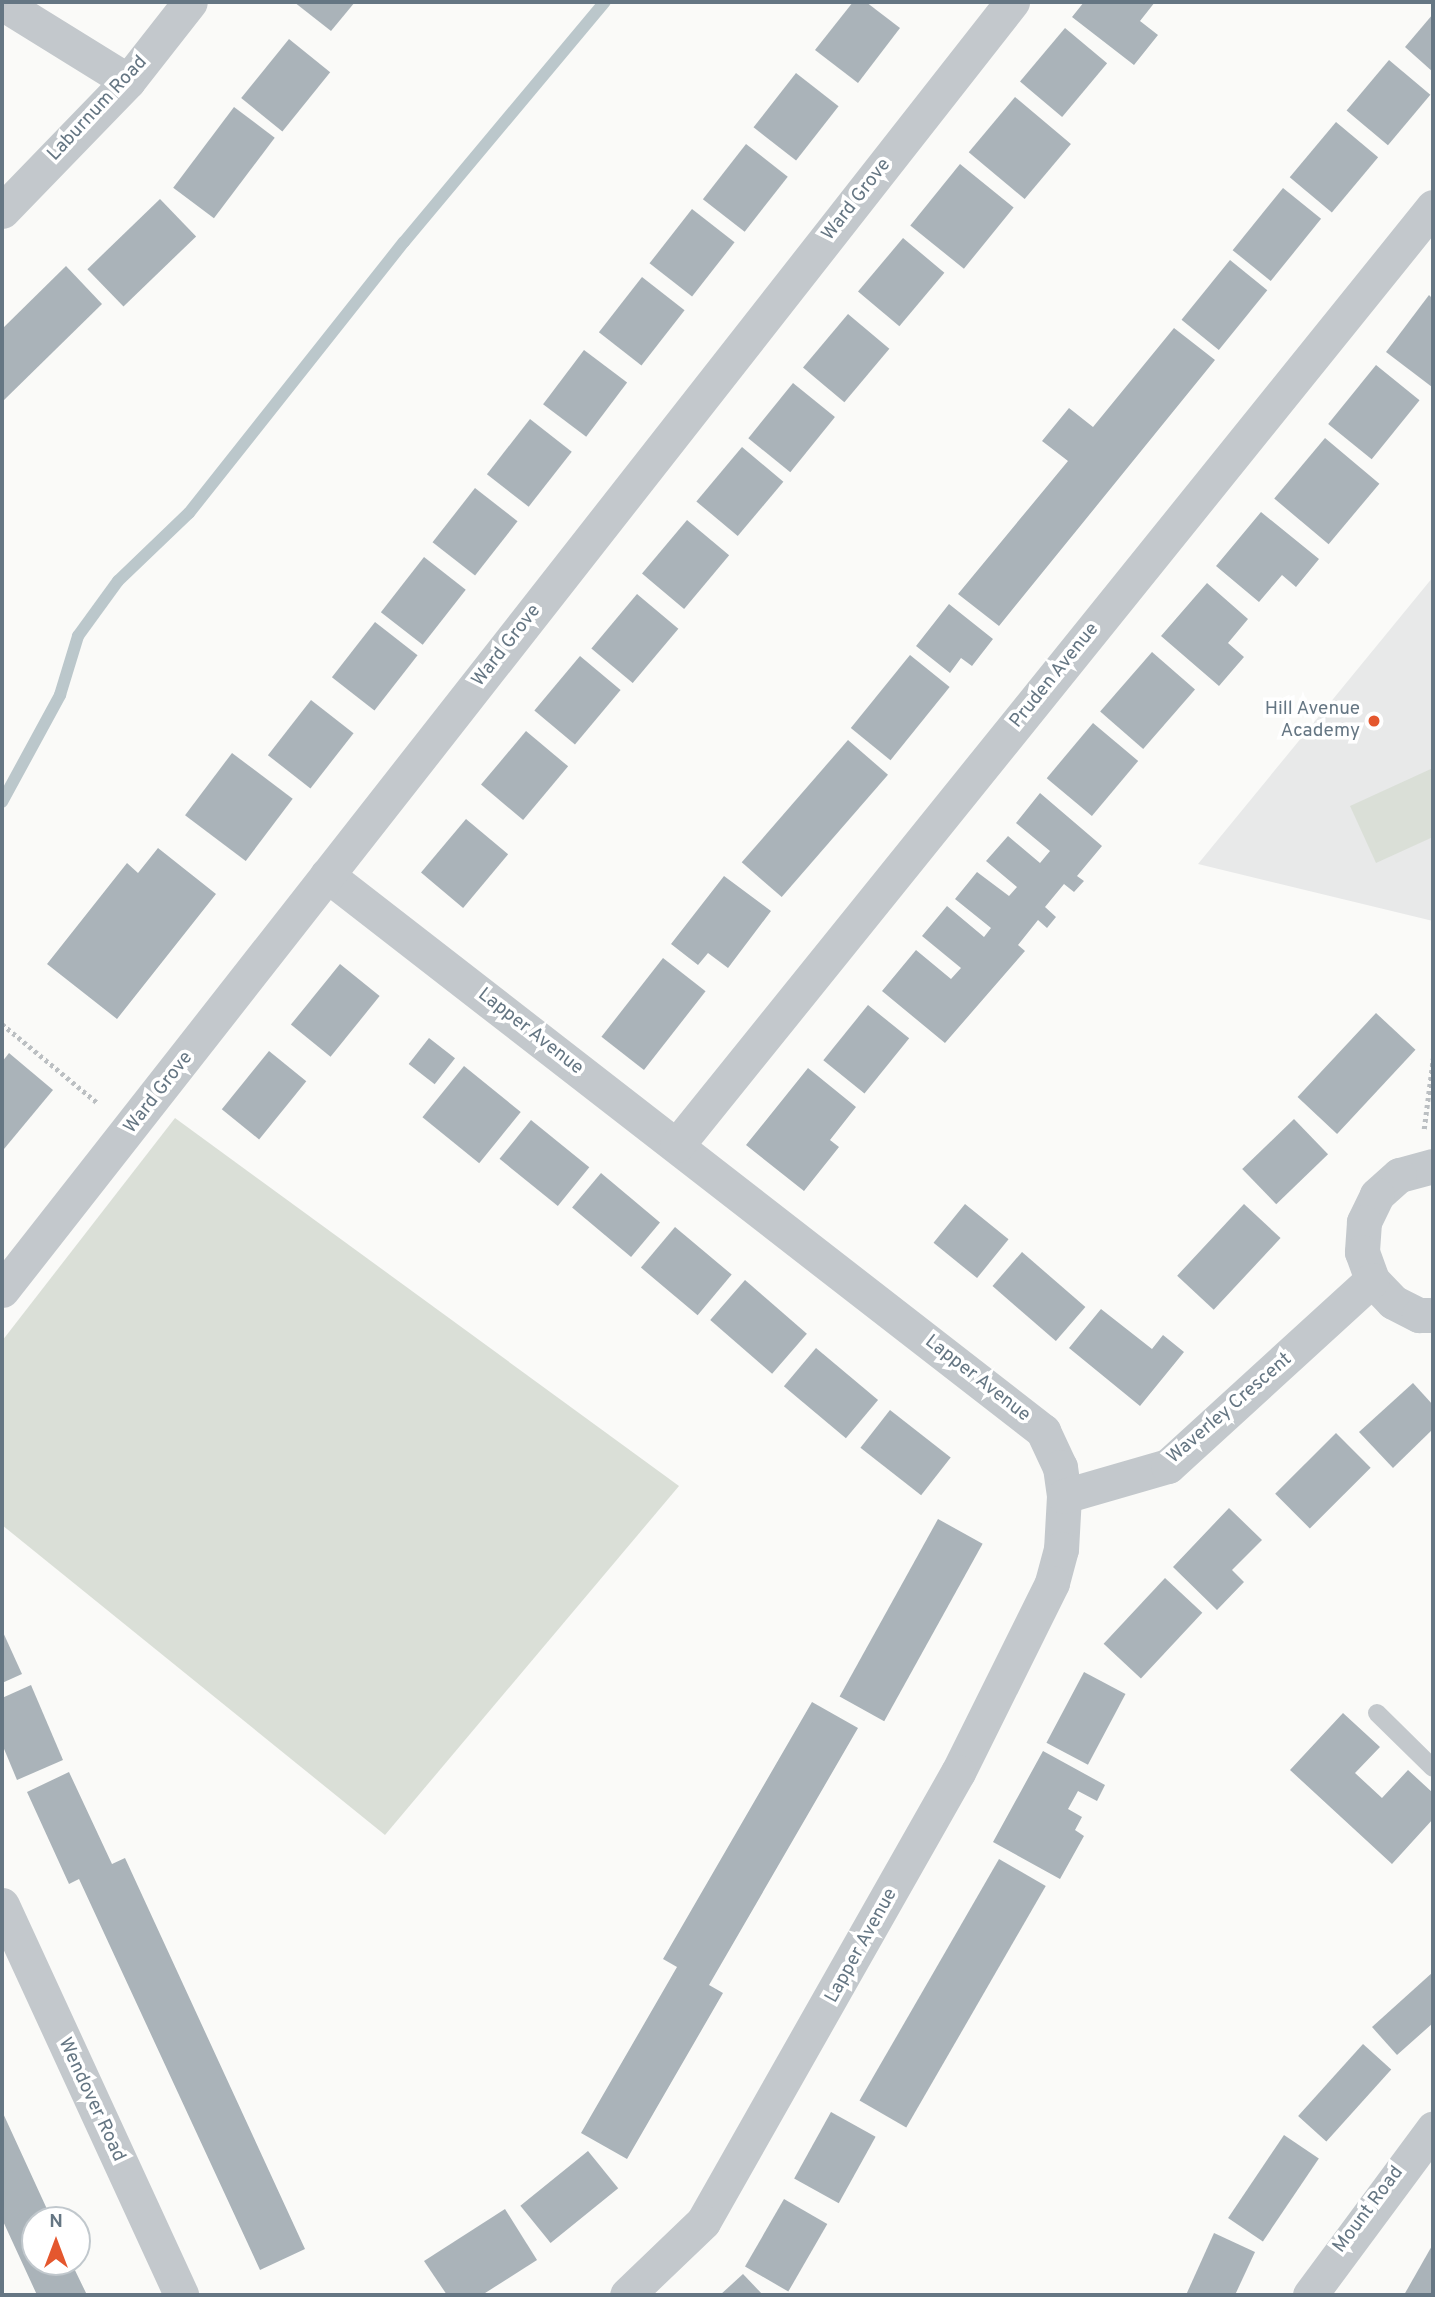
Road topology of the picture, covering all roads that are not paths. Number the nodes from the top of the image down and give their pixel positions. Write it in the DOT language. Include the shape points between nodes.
graph roads {
  1 [pos="190,2"];
  2 [pos="1012,2"];
  3 [pos="2,3"];
  4 [pos="128,80"];
  5 [pos="1433,207"];
  6 [pos="2,211"];
  7 [pos="327,875"];
  8 [pos="677,1145"];
  9 [pos="1430,1165"];
  10 [pos="1373,1280"];
  11 [pos="2,1290"];
  12 [pos="1433,1315"];
  13 [pos="1064,1496"];
  14 [pos="1377,1713"];
  15 [pos="1433,1768"];
  16 [pos="2,1905"];
  17 [pos="1433,2129"];
  18 [pos="181,2295"];
  19 [pos="627,2295"];
  20 [pos="1310,2295"];
  1 -- 4 [label="street, Laburnum Road"];
  2 -- 7 [label="street, Ward Grove"];
  3 -- 4 [label="street"];
  4 -- 6 [label="street, Laburnum Road"];
  5 -- 8 [label="street, Pruden Avenue"];
  7 -- 8 [label="street, Lapper Avenue"];
  7 -- 11 [label="street, Ward Grove"];
  8 -- 13 [label="street, Lapper Avenue" via="1043,1431 1060,1467"];
  9 -- 10 [label="street" via="1399,1175 1377,1195 1364,1222 1362,1252"];
  10 -- 12 [label="street" via="1392,1302 1419,1315"];
  10 -- 13 [label="street, Waverley Crescent" via="1168,1466"];
  13 -- 19 [label="street, Lapper Avenue" via="1061,1549 1052,1583 958,1772 702,2222"];
  14 -- 15 [label="lane"];
  16 -- 18 [label="street, Wendover Road"];
  17 -- 20 [label="street, Mount Road"];
}
